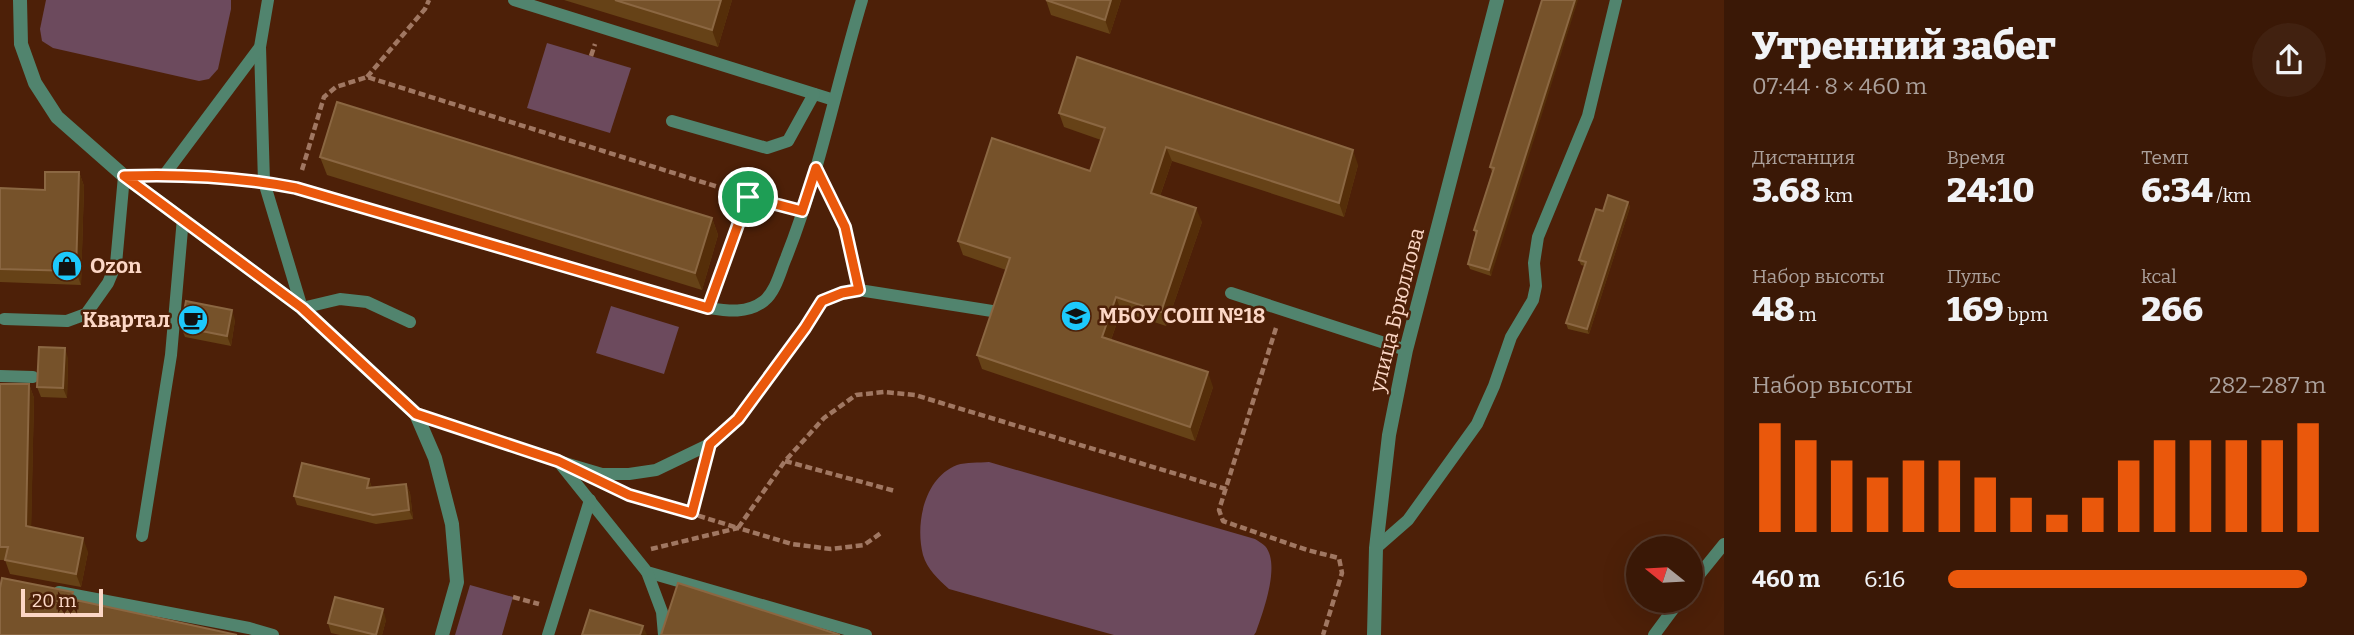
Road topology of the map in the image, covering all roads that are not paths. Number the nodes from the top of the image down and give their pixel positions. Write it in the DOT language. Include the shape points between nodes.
graph roads {
  1 [pos="20,0"];
  2 [pos="268,0"];
  3 [pos="514,0"];
  4 [pos="862,0"];
  5 [pos="1497,0"];
  6 [pos="1616,0"];
  7 [pos="260,47"];
  8 [pos="814,94"];
  9 [pos="834,100"];
  10 [pos="672,121"];
  11 [pos="816,168"];
  12 [pos="165,174"];
  13 [pos="124,176"];
  14 [pos="264,182"];
  15 [pos="748,197"];
  16 [pos="183,218"];
  17 [pos="859,290"];
  18 [pos="1231,293"];
  19 [pos="302,308"];
  20 [pos="708,308"];
  21 [pos="992,310"];
  22 [pos="4,319"];
  23 [pos="410,322"];
  24 [pos="1406,350"];
  25 [pos="0,376"];
  26 [pos="33,377"];
  27 [pos="416,414"];
  28 [pos="558,461"];
  29 [pos="590,500"];
  30 [pos="142,536"];
  31 [pos="1724,544"];
  32 [pos="1376,548"];
  33 [pos="1703,570"];
  34 [pos="647,572"];
  35 [pos="52,591"];
  36 [pos="1670,613"];
  37 [pos="272,635"];
  38 [pos="442,635"];
  39 [pos="548,635"];
  40 [pos="664,635"];
  41 [pos="866,635"];
  42 [pos="1374,635"];
  43 [pos="1654,635"];
  1 -- 13 [label="street" via="21,44 35,83 57,117"];
  2 -- 7 [label="lane"];
  3 -- 8 [label="lane"];
  4 -- 9 [label="lane"];
  5 -- 24 [label="street, улица Брюллова"];
  6 -- 32 [label="lane" via="1588,116 1538,237 1533,300 1511,337 1477,424 1408,520"];
  7 -- 12 [label="lane"];
  7 -- 14 [label="lane"];
  8 -- 9 [label="lane"];
  8 -- 10 [label="lane" via="788,141 767,148"];
  9 -- 11 [label="lane"];
  11 -- 17 [label="lane" via="845,227"];
  11 -- 20 [label="lane" via="772,292 753,309"];
  12 -- 13 [label="lane"];
  12 -- 14 [label="lane"];
  13 -- 16 [label="street"];
  13 -- 22 [label="lane" via="116,264 86,314 66,321"];
  14 -- 19 [label="lane"];
  14 -- 20 [label="lane"];
  15 -- 20 [label="lane"];
  16 -- 19 [label="street"];
  16 -- 30 [label="lane" via="171,355"];
  17 -- 21 [label="lane"];
  17 -- 28 [label="lane" via="822,301 738,419 710,444 656,470 629,474 602,474"];
  18 -- 24 [label="lane"];
  19 -- 23 [label="lane" via="340,299 367,302"];
  19 -- 27 [label="street"];
  24 -- 32 [label="street, улица Брюллова" via="1389,435"];
  25 -- 26 [label="lane"];
  27 -- 28 [label="lane"];
  27 -- 38 [label="street" via="435,458 452,524 457,582"];
  28 -- 29 [label="lane"];
  29 -- 34 [label="lane"];
  29 -- 39 [label="lane"];
  31 -- 33 [label="lane"];
  32 -- 42 [label="street, улица Брюллова"];
  34 -- 40 [label="lane" via="662,612"];
  34 -- 41 [label="lane"];
  35 -- 37 [label="lane"];
  36 -- 43 [label="lane"];
}
